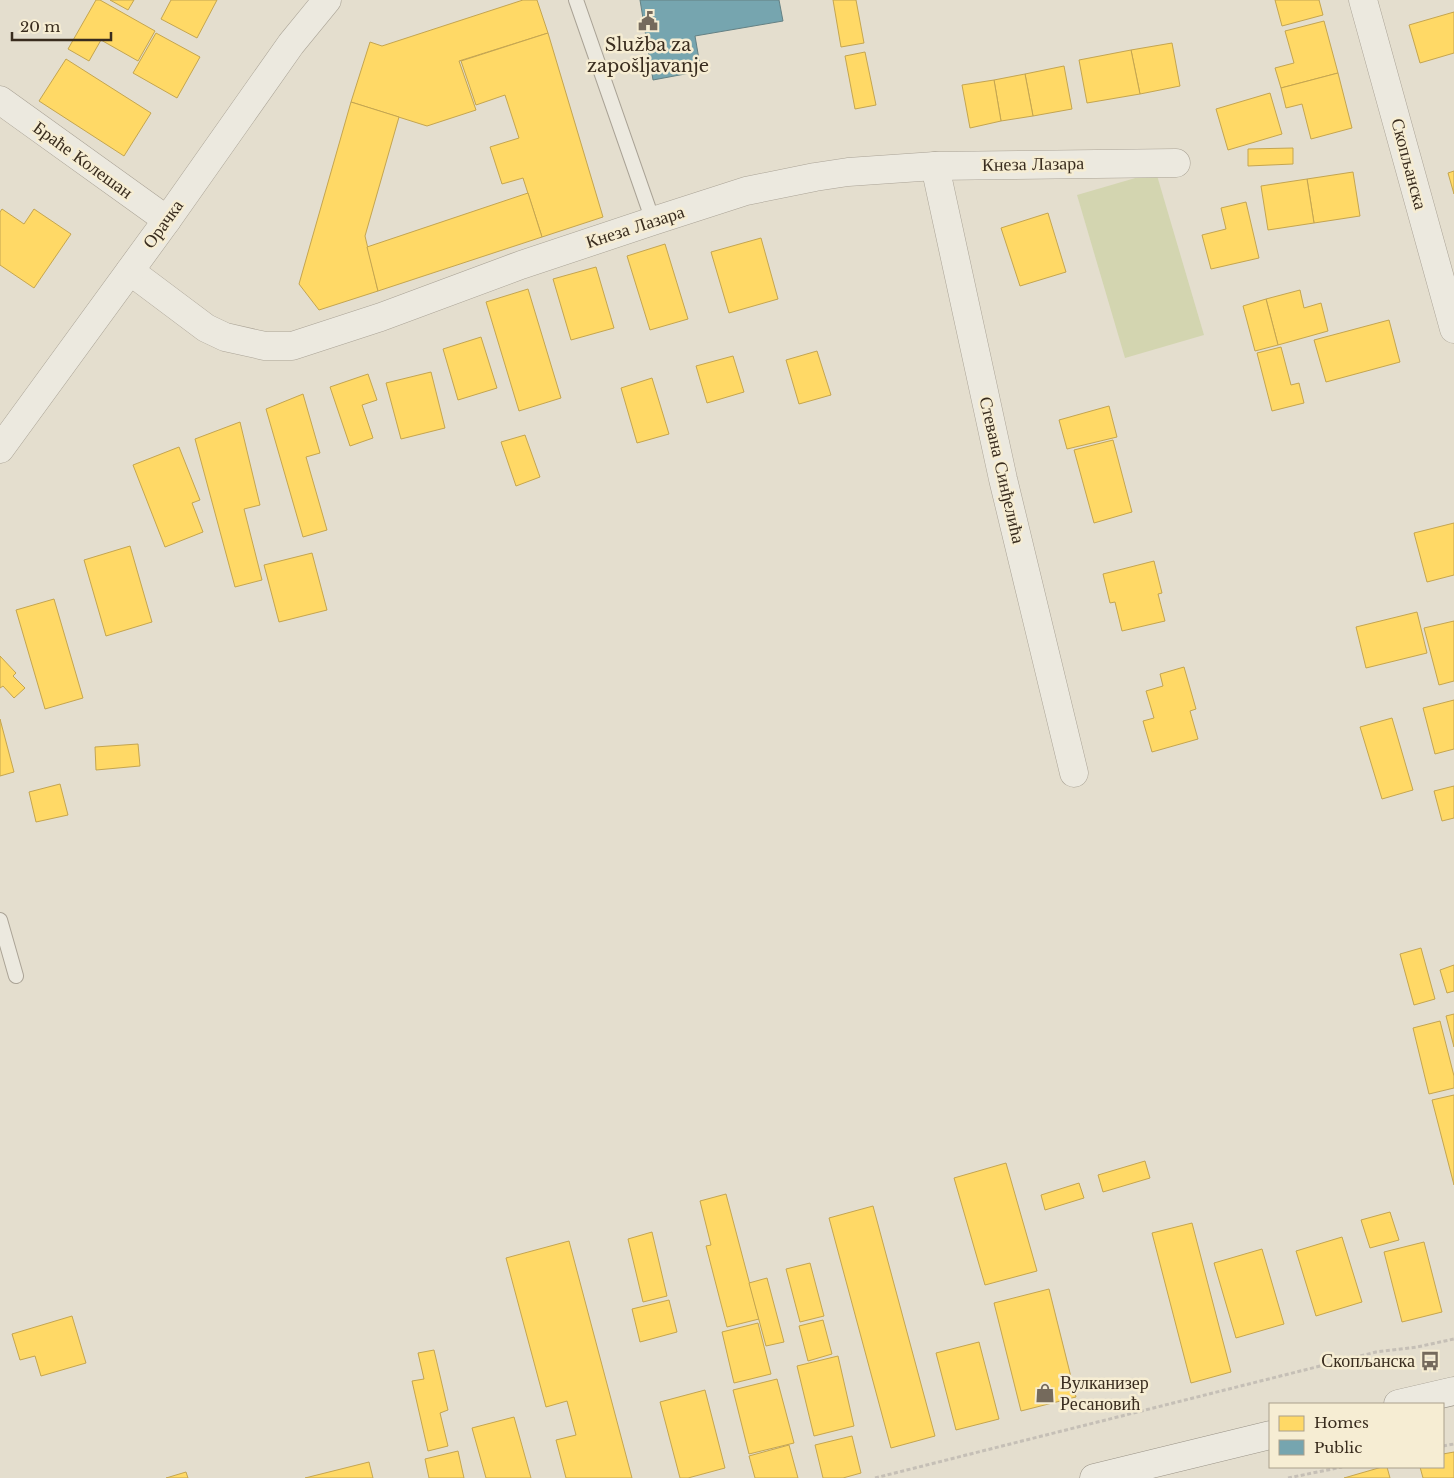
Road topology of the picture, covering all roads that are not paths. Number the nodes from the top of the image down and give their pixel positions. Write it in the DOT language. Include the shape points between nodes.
graph roads {
  1 [pos="327,0"];
  2 [pos="576,0"];
  3 [pos="1363,0"];
  4 [pos="0,100"];
  5 [pos="1176,163"];
  6 [pos="935,166"];
  7 [pos="167,220"];
  8 [pos="653,221"];
  9 [pos="130,271"];
  10 [pos="1454,329"];
  11 [pos="0,449"];
  12 [pos="1074,773"];
  13 [pos="0,920"];
  14 [pos="16,976"];
  15 [pos="1454,1391"];
  16 [pos="1402,1403"];
  17 [pos="1269,1435"];
  18 [pos="1094,1478"];
  1 -- 7 [label="street, Орачка" via="291,44"];
  2 -- 8 [label="lane"];
  3 -- 10 [label="street, Скопљанска"];
  4 -- 7 [label="street, Браће Колешан"];
  5 -- 6 [label="street, Кнеза Лазара"];
  6 -- 8 [label="street, Кнеза Лазара" via="815,177 746,192"];
  6 -- 12 [label="street, Стевана Синђелића" via="1002,479"];
  7 -- 9 [label="street, Орачка"];
  8 -- 9 [label="street, Кнеза Лазара" via="292,346 265,346 225,337 206,328"];
  9 -- 11 [label="street, Орачка"];
  13 -- 14 [label="lane"];
  15 -- 16 [label="street"];
  17 -- 18 [label="street"];
}
